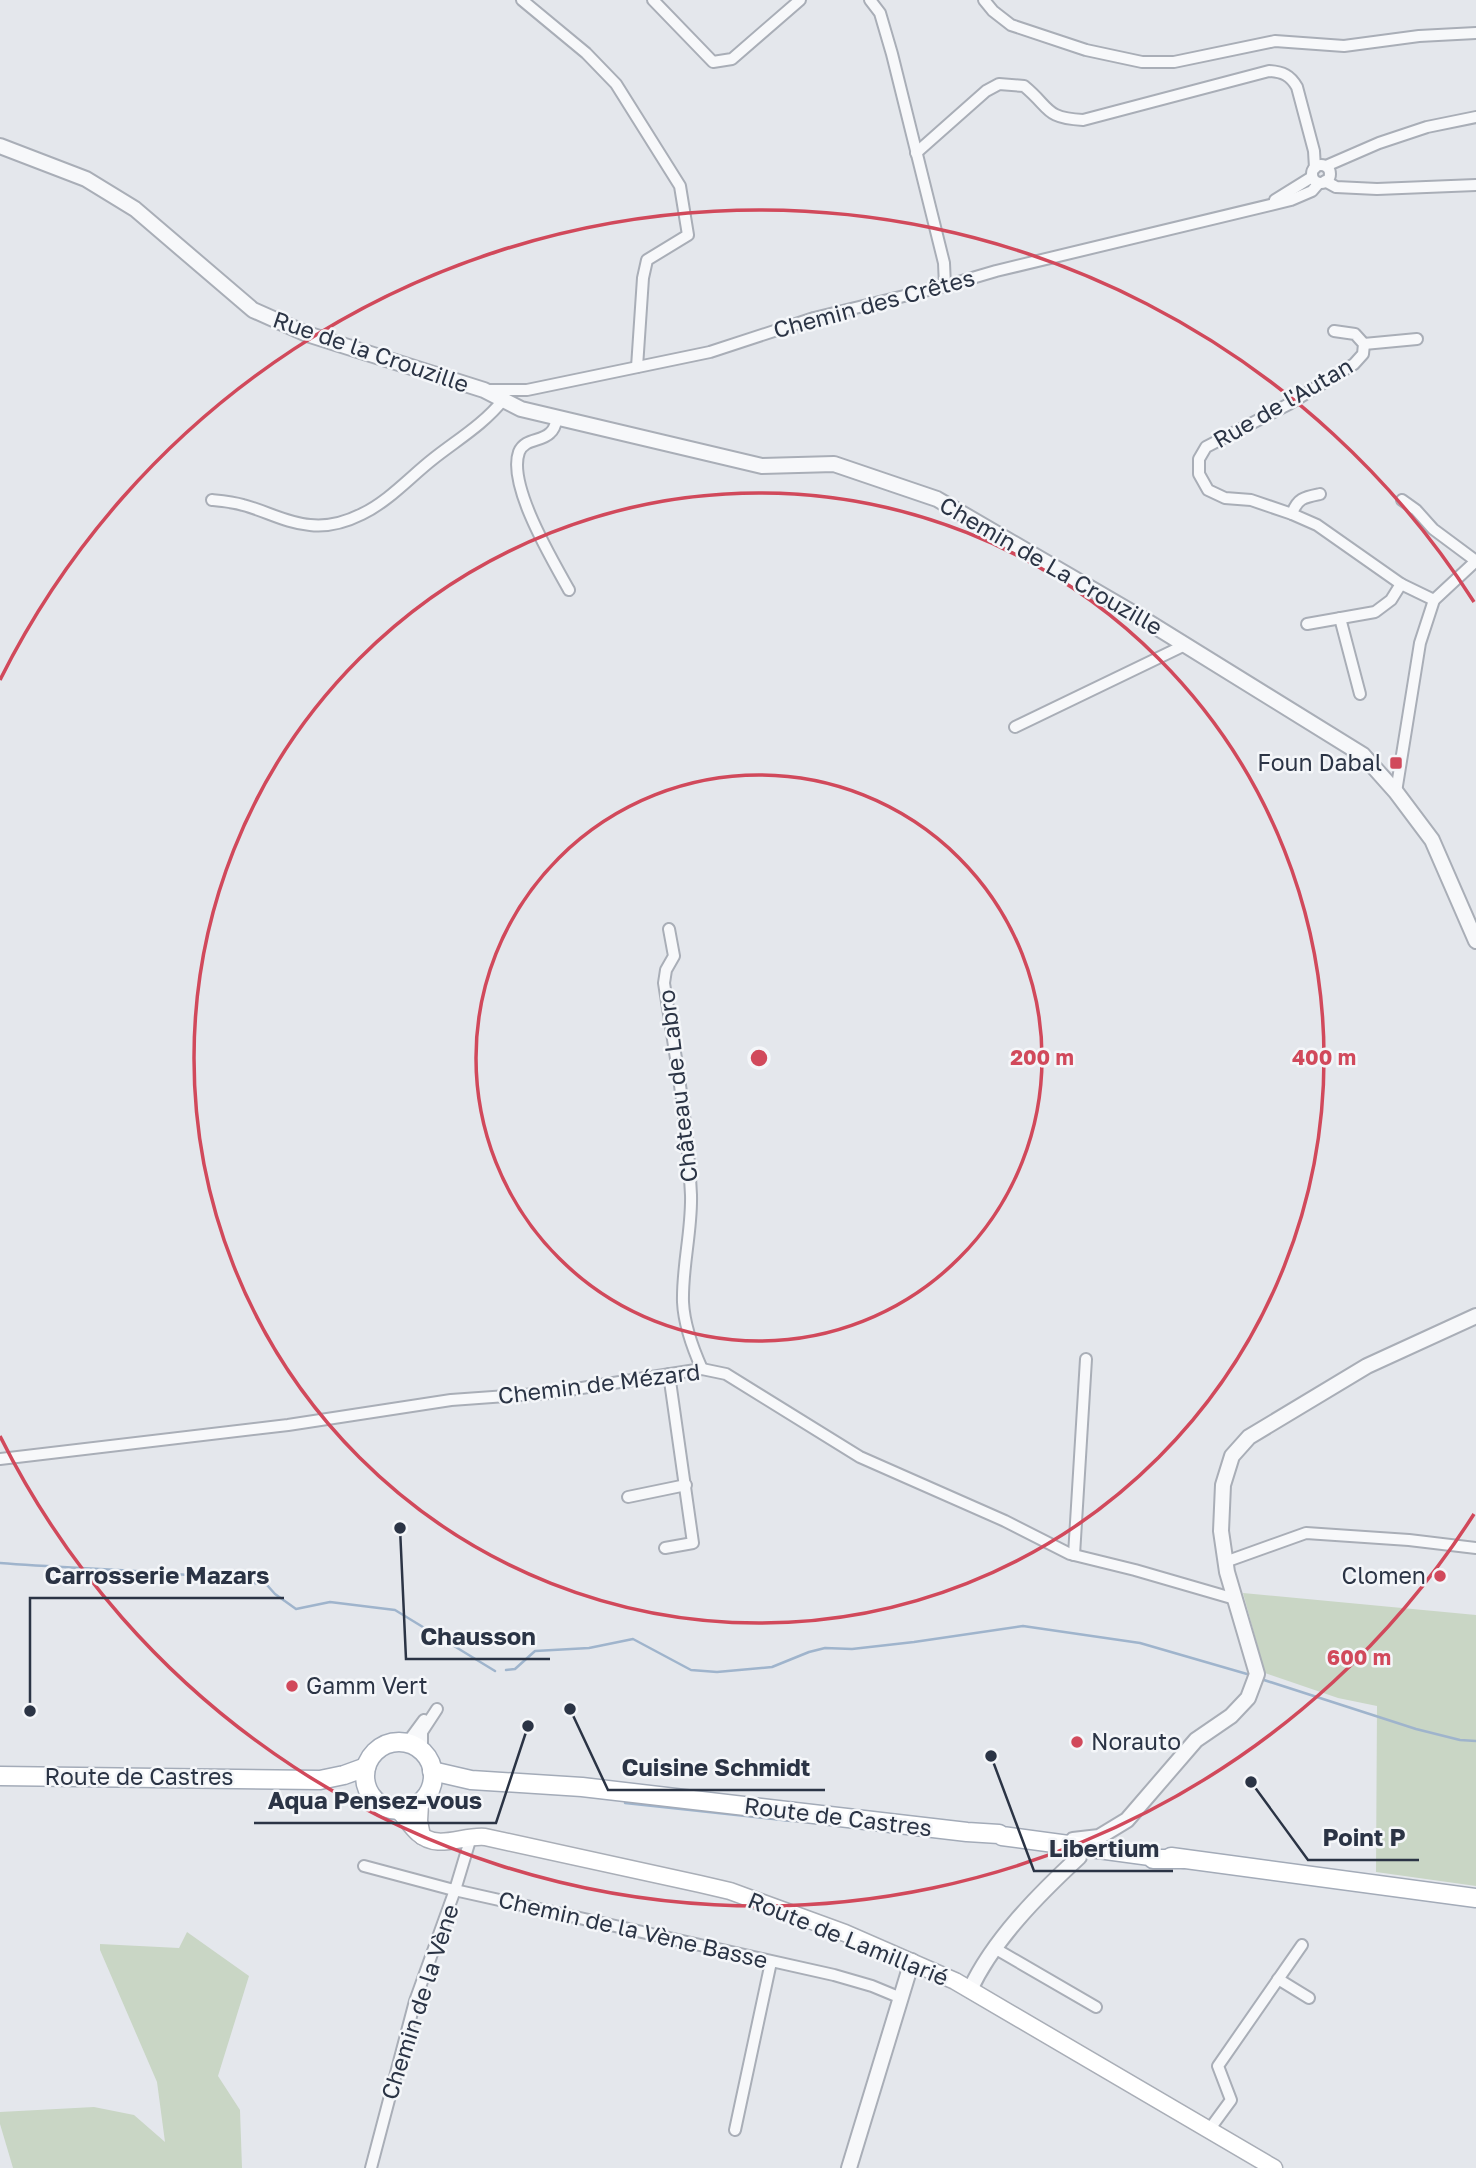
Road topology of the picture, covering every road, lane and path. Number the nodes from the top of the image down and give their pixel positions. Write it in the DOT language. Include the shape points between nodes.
graph roads {
  1 [pos="522,0"];
  2 [pos="653,0"];
  3 [pos="800,0"];
  4 [pos="870,0"];
  5 [pos="984,0"];
  6 [pos="1476,33"];
  7 [pos="1476,117"];
  8 [pos="0,146"];
  9 [pos="916,153"];
  10 [pos="1321,173"];
  11 [pos="1476,185"];
  12 [pos="945,286"];
  13 [pos="1334,331"];
  14 [pos="1417,339"];
  15 [pos="1364,344"];
  16 [pos="637,368"];
  17 [pos="484,390"];
  18 [pos="501,399"];
  19 [pos="560,418"];
  20 [pos="1320,495"];
  21 [pos="212,500"];
  22 [pos="1402,500"];
  23 [pos="1292,514"];
  24 [pos="1476,561"];
  25 [pos="1401,584"];
  26 [pos="569,590"];
  27 [pos="1434,600"];
  28 [pos="1340,618"];
  29 [pos="1307,624"];
  30 [pos="1185,645"];
  31 [pos="1360,694"];
  32 [pos="1015,727"];
  33 [pos="1396,792"];
  34 [pos="669,929"];
  35 [pos="1476,941"];
  36 [pos="1476,1317"];
  37 [pos="1086,1359"];
  38 [pos="702,1369"];
  39 [pos="669,1374"];
  40 [pos="0,1459"];
  41 [pos="686,1485"];
  42 [pos="628,1497"];
  43 [pos="665,1548"];
  44 [pos="1476,1548"];
  45 [pos="1074,1555"];
  46 [pos="1226,1562"];
  47 [pos="1235,1599"];
  48 [pos="366,1767"];
  49 [pos="432,1771"];
  50 [pos="0,1776"];
  51 [pos="320,1780"];
  52 [pos="625,1793"];
  53 [pos="370,1795"];
  54 [pos="425,1798"];
  55 [pos="399,1811"];
  56 [pos="1127,1820"];
  57 [pos="422,1836"];
  58 [pos="471,1837"];
  59 [pos="1037,1841"];
  60 [pos="1101,1849"];
  61 [pos="1079,1857"];
  62 [pos="364,1866"];
  63 [pos="455,1890"];
  64 [pos="1476,1898"];
  65 [pos="1302,1945"];
  66 [pos="996,1949"];
  67 [pos="771,1962"];
  68 [pos="912,1962"];
  69 [pos="1278,1979"];
  70 [pos="970,1990"];
  71 [pos="901,1998"];
  72 [pos="1309,1998"];
  73 [pos="1096,2007"];
  74 [pos="736,2130"];
  75 [pos="1209,2130"];
  76 [pos="371,2168"];
  77 [pos="849,2168"];
  78 [pos="1274,2168"];
  1 -- 16 [label="street" via="616,84 680,186 688,235 646,260"];
  2 -- 3 [label="street" via="713,62 732,59"];
  4 -- 9 [label="street" via="880,13"];
  5 -- 6 [label="street" via="1011,24 1086,50 1142,62 1174,62 1275,41 1344,46"];
  7 -- 10 [label="street, Chemin des Crêtes" via="1379,143"];
  8 -- 17 [label="street, Rue de la Crouzille" via="86,179 135,209 253,310 307,334"];
  9 -- 10 [label="street" via="999,84 1024,86 1049,113 1083,120 1269,71 1283,72 1297,87"];
  9 -- 12 [label="street" via="944,263"];
  10 -- 11 [label="street" via="1336,187"];
  10 -- 12 [label="street, Chemin des Crêtes" via="1312,191 1291,200"];
  12 -- 16 [label="street, Chemin des Crêtes"];
  13 -- 15 [label="street, Rue de l'Autan" via="1355,334"];
  14 -- 15 [label="street"];
  15 -- 23 [label="street, Rue de l'Autan" via="1363,355 1354,364 1206,447 1199,459 1199,474 1208,490"];
  16 -- 17 [label="street, Chemin des Crêtes" via="527,390"];
  17 -- 18 [label="street, Rue de la Crouzille"];
  18 -- 19 [label="street, Chemin de La Crouzille" via="521,410"];
  18 -- 21 [label="street" via="486,419 381,502 348,520 303,524"];
  19 -- 26 [label="street" via="552,432 527,442 519,451 517,470 534,527"];
  19 -- 30 [label="street, Chemin de La Crouzille" via="762,466 834,464 937,499"];
  20 -- 23 [label="street" via="1296,502"];
  22 -- 24 [label="street"];
  23 -- 25 [label="street, Rue de l'Autan" via="1317,525"];
  24 -- 27 [label="street"];
  25 -- 27 [label="street, Rue de l'Autan"];
  25 -- 28 [label="street" via="1376,612"];
  27 -- 33 [label="street" via="1420,643"];
  28 -- 29 [label="street"];
  28 -- 31 [label="street"];
  30 -- 32 [label="street"];
  30 -- 33 [label="street, Chemin de La Crouzille" via="1363,755"];
  33 -- 35 [label="street, Chemin de La Crouzille" via="1432,840"];
  34 -- 38 [label="street, Château de Labro" via="674,956 664,983 691,1200 683,1305"];
  36 -- 46 [label="street" via="1367,1366 1249,1437 1232,1456 1223,1485 1221,1531"];
  37 -- 45 [label="street"];
  38 -- 39 [label="street, Chemin de Mézard"];
  38 -- 45 [label="street, Chemin de Mézard" via="726,1374 860,1457"];
  39 -- 40 [label="street, Chemin de Mézard" via="551,1393 451,1400 288,1426"];
  39 -- 41 [label="street"];
  41 -- 42 [label="street"];
  41 -- 43 [label="street" via="694,1544"];
  44 -- 46 [label="street" via="1306,1533"];
  45 -- 47 [label="street, Chemin de Mézard"];
  46 -- 47 [label="street"];
  47 -- 56 [label="street" via="1257,1674 1248,1698 1196,1740"];
  48 -- 49 [label="main road" via="377,1749 386,1744 414,1747"];
  48 -- 51 [label="main road, Route de Castres"];
  48 -- 53 [label="main road"];
  49 -- 52 [label="main road, Route de Castres" via="471,1780"];
  49 -- 54 [label="main road"];
  50 -- 51 [label="main road, Route de Castres"];
  51 -- 53 [label="main road, Route de Castres"];
  52 -- 54 [label="main road, Route de Castres" via="451,1786"];
  52 -- 59 [label="main road, Route de Castres" via="999,1833"];
  53 -- 55 [label="main road" via="381,1806"];
  54 -- 55 [label="main road"];
  54 -- 57 [label="main road" via="419,1821"];
  55 -- 57 [label="main road"];
  56 -- 59 [label="street" via="1099,1837"];
  56 -- 60 [label="street" via="1114,1845"];
  57 -- 58 [label="main road, Route de Lamillarié" via="438,1843"];
  58 -- 63 [label="street, Chemin de la Vène"];
  58 -- 68 [label="main road, Route de Lamillarié" via="730,1891"];
  59 -- 60 [label="main road, Route de Castres"];
  60 -- 64 [label="main road, Route de Castres"];
  61 -- 66 [label="street" via="1037,1897"];
  62 -- 63 [label="street, Chemin de la Vène Basse"];
  63 -- 67 [label="street, Chemin de la Vène Basse"];
  63 -- 76 [label="street, Chemin de la Vène" via="412,2012"];
  65 -- 69 [label="street"];
  66 -- 70 [label="street"];
  66 -- 73 [label="street"];
  67 -- 71 [label="street, Chemin de la Vène Basse" via="854,1980"];
  67 -- 74 [label="street"];
  68 -- 70 [label="main road, Route de Lamillarié"];
  68 -- 71 [label="street"];
  69 -- 72 [label="street"];
  69 -- 75 [label="street" via="1218,2066 1231,2100"];
  70 -- 75 [label="main road, Route de Lamillarié"];
  71 -- 77 [label="street"];
  75 -- 78 [label="main road, Route de Lamillarié"];
}
